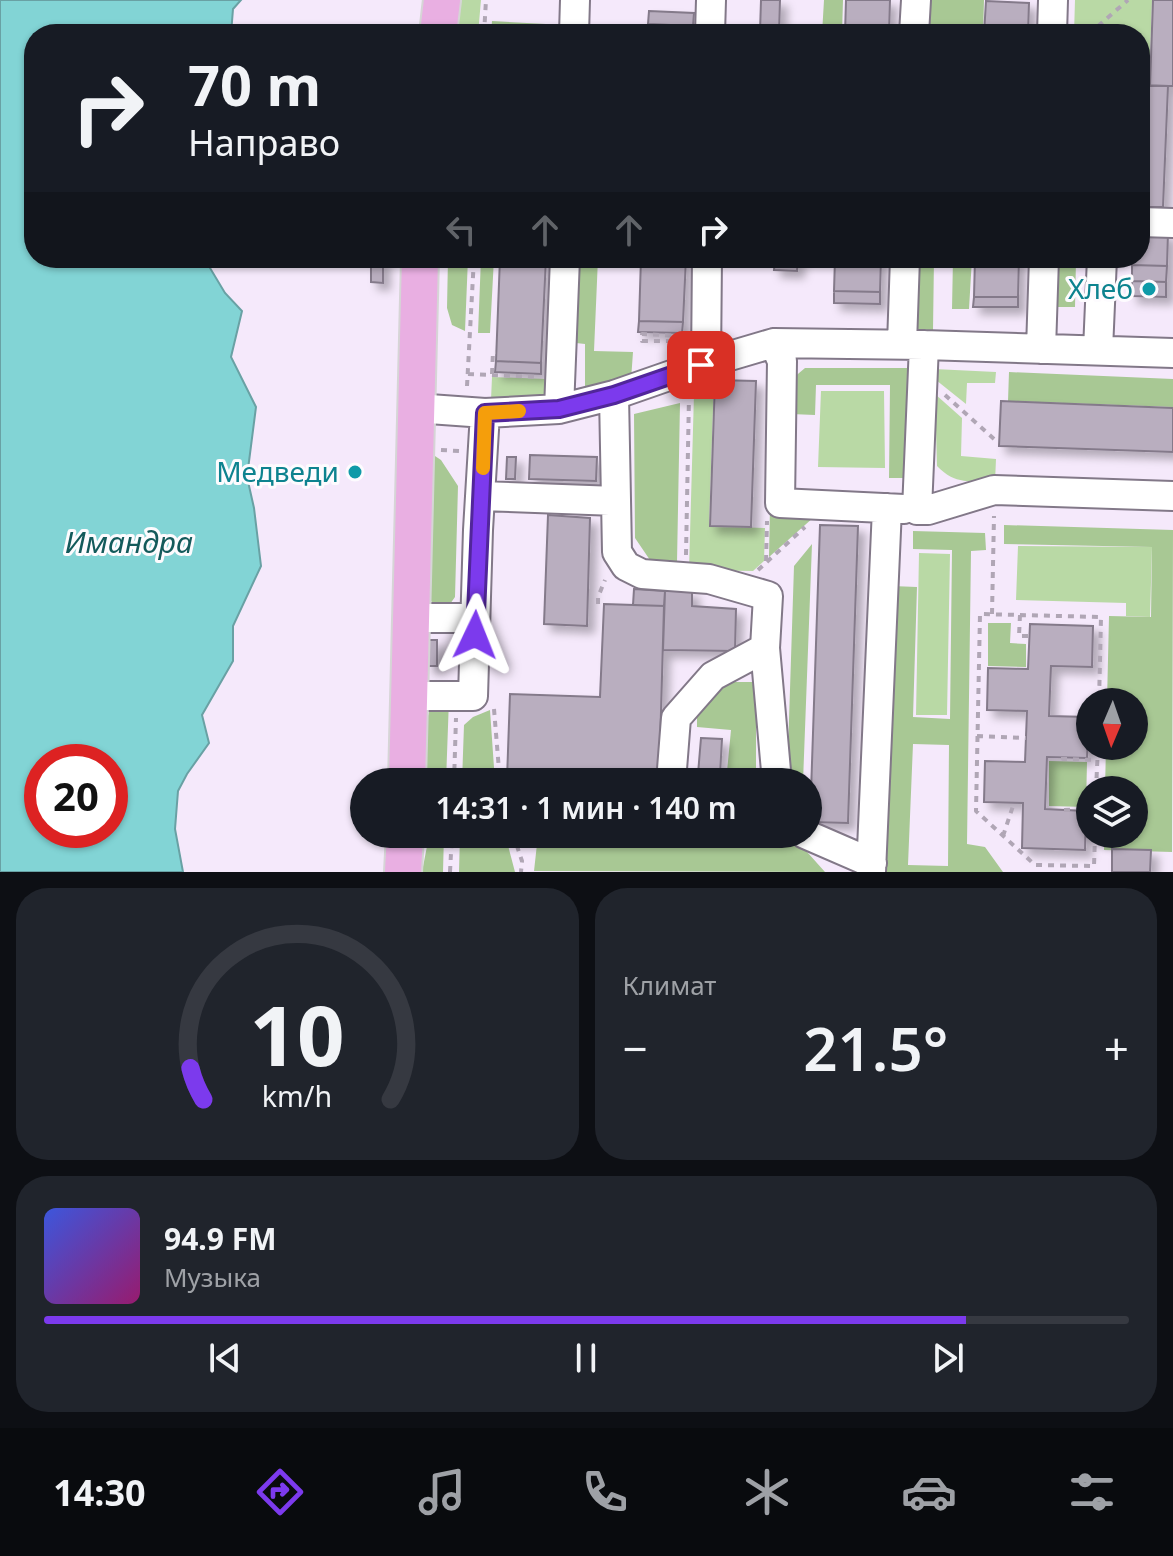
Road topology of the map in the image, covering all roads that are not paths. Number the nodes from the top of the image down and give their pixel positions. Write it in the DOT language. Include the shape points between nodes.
graph roads {
  1 [pos="442,0"];
  2 [pos="575,0"];
  3 [pos="711,0"];
  4 [pos="916,0"];
  5 [pos="1053,0"];
  6 [pos="439,24"];
  7 [pos="574,24"];
  8 [pos="710,24"];
  9 [pos="915,24"];
  10 [pos="1052,24"];
  11 [pos="1150,222"];
  12 [pos="1173,223"];
  13 [pos="420,268"];
  14 [pos="565,268"];
  15 [pos="706,268"];
  16 [pos="906,268"];
  17 [pos="1044,268"];
  18 [pos="1102,268"];
  19 [pos="774,343"];
  20 [pos="913,345"];
  21 [pos="1041,349"];
  22 [pos="1098,350"];
  23 [pos="1173,353"];
  24 [pos="698,374"];
  25 [pos="614,395"];
  26 [pos="415,408"];
  27 [pos="559,409"];
  28 [pos="476,413"];
  29 [pos="480,496"];
  30 [pos="1173,496"];
  31 [pos="616,501"];
  32 [pos="887,508"];
  33 [pos="917,510"];
  34 [pos="410,618"];
  35 [pos="475,618"];
  36 [pos="765,648"];
  37 [pos="408,696"];
  38 [pos="407,768"];
  39 [pos="672,768"];
  40 [pos="776,768"];
  41 [pos="822,843"];
  42 [pos="404,848"];
  43 [pos="871,868"];
  44 [pos="403,872"];
  1 -- 6 [label="main road"];
  2 -- 7 [label="lane"];
  3 -- 8 [label="lane"];
  4 -- 9 [label="lane"];
  5 -- 10 [label="lane"];
  11 -- 12 [label="lane"];
  13 -- 26 [label="main road"];
  14 -- 27 [label="lane"];
  15 -- 24 [label="lane"];
  16 -- 20 [label="lane"];
  17 -- 21 [label="lane"];
  18 -- 22 [label="lane"];
  19 -- 20 [label="lane"];
  19 -- 24 [label="lane"];
  19 -- 32 [label="lane" via="782,361 780,503"];
  20 -- 21 [label="lane"];
  20 -- 33 [label="lane" via="923,375"];
  21 -- 22 [label="lane"];
  22 -- 23 [label="lane"];
  24 -- 25 [label="lane"];
  25 -- 27 [label="lane"];
  25 -- 31 [label="lane"];
  26 -- 28 [label="lane"];
  26 -- 34 [label="main road"];
  27 -- 28 [label="lane"];
  28 -- 29 [label="lane" via="484,448"];
  29 -- 31 [label="lane"];
  29 -- 35 [label="lane"];
  30 -- 33 [label="lane" via="994,490"];
  31 -- 36 [label="lane" via="617,552 626,566 642,574 709,579 768,596"];
  32 -- 33 [label="lane"];
  32 -- 43 [label="lane"];
  34 -- 35 [label="lane"];
  34 -- 37 [label="main road"];
  35 -- 37 [label="lane" via="473,696"];
  36 -- 39 [label="lane" via="713,676 676,718"];
  36 -- 40 [label="lane"];
  37 -- 38 [label="main road"];
  41 -- 43 [label="lane"];
  42 -- 44 [label="main road"];
}
